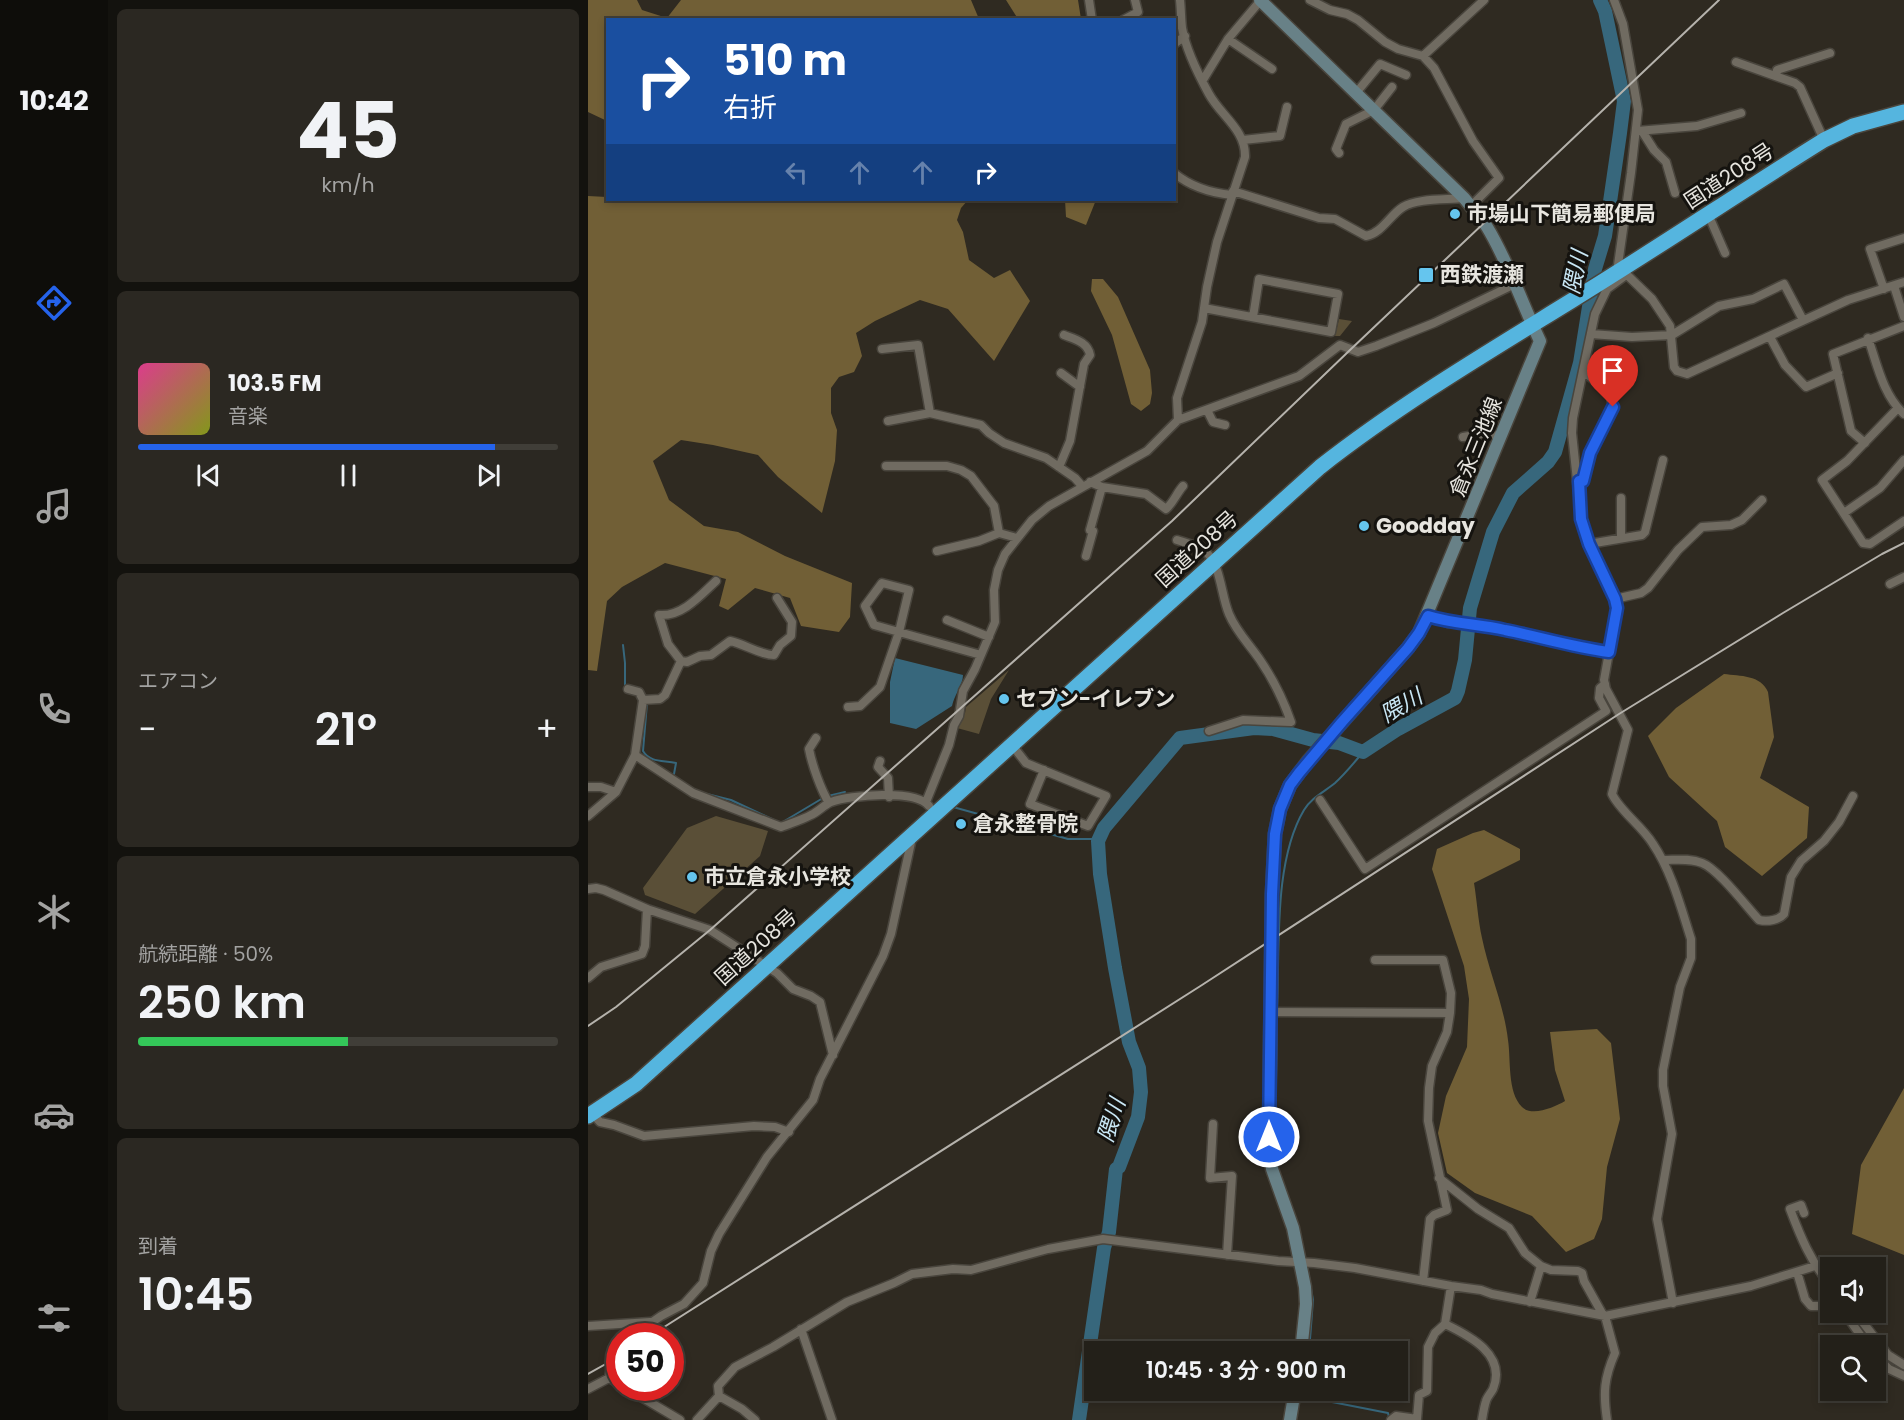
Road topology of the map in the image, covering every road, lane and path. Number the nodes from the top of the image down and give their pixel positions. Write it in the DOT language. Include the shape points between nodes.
graph roads {
  1 [pos="1089,0"];
  2 [pos="1135,0"];
  3 [pos="1180,0"];
  4 [pos="1261,0"];
  5 [pos="1310,0"];
  6 [pos="1485,0"];
  7 [pos="1614,0"];
  8 [pos="1092,18"];
  9 [pos="1127,18"];
  10 [pos="1185,36"];
  11 [pos="1228,39"];
  12 [pos="1176,43"];
  13 [pos="1830,53"];
  14 [pos="1423,56"];
  15 [pos="1736,62"];
  16 [pos="1272,69"];
  17 [pos="1406,75"];
  18 [pos="1776,76"];
  19 [pos="1203,80"];
  20 [pos="1392,87"];
  21 [pos="1356,93"];
  22 [pos="1287,107"];
  23 [pos="1374,110"];
  24 [pos="1904,112"];
  25 [pos="1741,113"];
  26 [pos="1639,131"];
  27 [pos="1243,140"];
  28 [pos="1824,140"];
  29 [pos="1340,153"];
  30 [pos="1176,175"];
  31 [pos="1233,193"];
  32 [pos="1676,193"];
  33 [pos="1467,202"];
  34 [pos="1708,214"];
  35 [pos="1904,238"];
  36 [pos="1725,253"];
  37 [pos="1619,272"];
  38 [pos="1904,282"];
  39 [pos="1515,284"];
  40 [pos="1894,286"];
  41 [pos="1884,289"];
  42 [pos="1204,308"];
  43 [pos="1253,317"];
  44 [pos="1904,317"];
  45 [pos="1803,320"];
  46 [pos="1532,325"];
  47 [pos="1904,326"];
  48 [pos="1591,334"];
  49 [pos="1064,335"];
  50 [pos="1672,335"];
  51 [pos="1770,336"];
  52 [pos="1868,338"];
  53 [pos="882,350"];
  54 [pos="1583,371"];
  55 [pos="1061,373"];
  56 [pos="1838,373"];
  57 [pos="1080,387"];
  58 [pos="1207,410"];
  59 [pos="1901,411"];
  60 [pos="930,413"];
  61 [pos="1178,420"];
  62 [pos="888,421"];
  63 [pos="1225,424"];
  64 [pos="1462,437"];
  65 [pos="1501,437"];
  66 [pos="1865,443"];
  67 [pos="1663,460"];
  68 [pos="1904,460"];
  69 [pos="886,466"];
  70 [pos="1059,467"];
  71 [pos="1579,481"];
  72 [pos="1086,484"];
  73 [pos="1183,486"];
  74 [pos="1102,487"];
  75 [pos="1621,498"];
  76 [pos="1762,500"];
  77 [pos="1844,513"];
  78 [pos="1904,521"];
  79 [pos="999,533"];
  80 [pos="1017,538"];
  81 [pos="1621,538"];
  82 [pos="1177,540"];
  83 [pos="1589,544"];
  84 [pos="937,551"];
  85 [pos="1086,556"];
  86 [pos="1213,563"];
  87 [pos="1904,577"];
  88 [pos="716,581"];
  89 [pos="1890,584"];
  90 [pos="777,598"];
  91 [pos="1615,599"];
  92 [pos="1428,616"];
  93 [pos="947,620"];
  94 [pos="899,632"];
  95 [pos="989,637"];
  96 [pos="1609,652"];
  97 [pos="981,656"];
  98 [pos="681,661"];
  99 [pos="1605,684"];
  100 [pos="628,689"];
  101 [pos="644,700"];
  102 [pos="848,707"];
  103 [pos="1209,731"];
  104 [pos="816,738"];
  105 [pos="1012,744"];
  106 [pos="635,755"];
  107 [pos="880,761"];
  108 [pos="1044,771"];
  109 [pos="588,788"];
  110 [pos="616,792"];
  111 [pos="1852,796"];
  112 [pos="889,797"];
  113 [pos="1320,800"];
  114 [pos="830,803"];
  115 [pos="939,805"];
  116 [pos="588,816"];
  117 [pos="912,835"];
  118 [pos="1664,860"];
  119 [pos="588,889"];
  120 [pos="647,909"];
  121 [pos="1375,960"];
  122 [pos="766,966"];
  123 [pos="588,978"];
  124 [pos="1270,1012"];
  125 [pos="1450,1013"];
  126 [pos="833,1055"];
  127 [pos="590,1113"];
  128 [pos="1213,1124"];
  129 [pos="789,1132"];
  130 [pos="1439,1178"];
  131 [pos="1804,1213"];
  132 [pos="1227,1255"];
  133 [pos="1300,1262"];
  134 [pos="1541,1266"];
  135 [pos="1815,1266"];
  136 [pos="1797,1272"];
  137 [pos="1820,1272"];
  138 [pos="1423,1281"];
  139 [pos="1451,1286"];
  140 [pos="1530,1302"];
  141 [pos="1673,1303"];
  142 [pos="1820,1306"];
  143 [pos="1604,1316"];
  144 [pos="652,1322"];
  145 [pos="1863,1323"];
  146 [pos="1445,1324"];
  147 [pos="588,1326"];
  148 [pos="801,1329"];
  149 [pos="1302,1341"];
  150 [pos="1904,1365"];
  151 [pos="1886,1366"];
  152 [pos="1904,1376"];
  153 [pos="606,1380"];
  154 [pos="588,1389"];
  155 [pos="719,1396"];
  156 [pos="648,1401"];
  157 [pos="1293,1401"];
  158 [pos="680,1420"];
  159 [pos="697,1420"];
  160 [pos="755,1420"];
  161 [pos="832,1420"];
  162 [pos="1290,1420"];
  163 [pos="1391,1420"];
  164 [pos="1482,1420"];
  165 [pos="1606,1420"];
  1 -- 8 [label="street"];
  2 -- 9 [label="street" via="1138,12"];
  3 -- 10 [label="street"];
  4 -- 11 [label="street"];
  4 -- 21 [label="main road, 倉永三池線"];
  5 -- 14 [label="street" via="1358,20 1398,49"];
  6 -- 14 [label="street"];
  7 -- 26 [label="street" via="1623,24"];
  10 -- 12 [label="street"];
  10 -- 19 [label="street"];
  11 -- 16 [label="street"];
  11 -- 19 [label="street"];
  13 -- 18 [label="street" via="1778,70"];
  14 -- 33 [label="street" via="1499,178"];
  15 -- 18 [label="street"];
  17 -- 21 [label="street" via="1380,64"];
  18 -- 28 [label="street" via="1800,87"];
  19 -- 27 [label="street" via="1219,110"];
  20 -- 23 [label="street"];
  21 -- 23 [label="main road, 倉永三池線"];
  22 -- 27 [label="street" via="1281,136"];
  23 -- 29 [label="street" via="1346,123 1336,149"];
  23 -- 33 [label="main road, 倉永三池線"];
  24 -- 28 [label="highway, 国道208号" via="1853,126"];
  25 -- 26 [label="street" via="1696,126"];
  26 -- 32 [label="street" via="1666,162"];
  26 -- 37 [label="street"];
  27 -- 31 [label="street" via="1245,157"];
  28 -- 34 [label="highway, 国道208号"];
  30 -- 31 [label="street" via="1206,190"];
  31 -- 33 [label="street" via="1335,219 1366,236 1373,235 1409,204 1422,200"];
  31 -- 42 [label="street" via="1217,242"];
  33 -- 39 [label="main road, 倉永三池線" via="1488,228"];
  34 -- 36 [label="street"];
  34 -- 37 [label="highway, 国道208号"];
  35 -- 41 [label="street" via="1870,249"];
  37 -- 46 [label="highway, 国道208号"];
  37 -- 48 [label="street" via="1595,314"];
  37 -- 50 [label="street" via="1652,299"];
  38 -- 40 [label="street"];
  39 -- 46 [label="main road, 倉永三池線"];
  39 -- 58 [label="street" via="1388,342 1358,352 1340,345 1299,376"];
  40 -- 41 [label="street"];
  40 -- 44 [label="street"];
  41 -- 45 [label="street"];
  42 -- 43 [label="street"];
  42 -- 61 [label="street" via="1177,398"];
  43 -- 43 [label="street" via="1331,332 1338,294 1259,279"];
  45 -- 50 [label="street" via="1784,284 1753,299 1719,306"];
  45 -- 51 [label="street"];
  46 -- 65 [label="main road, 倉永三池線" via="1540,341"];
  46 -- 86 [label="highway, 国道208号" via="1355,439"];
  47 -- 52 [label="street"];
  48 -- 50 [label="street"];
  48 -- 54 [label="street"];
  49 -- 57 [label="street" via="1089,349"];
  50 -- 51 [label="street" via="1674,367 1687,374"];
  51 -- 56 [label="street" via="1785,366 1806,387"];
  52 -- 56 [label="street" via="1833,354"];
  52 -- 59 [label="street" via="1887,390"];
  53 -- 60 [label="street" via="918,345"];
  54 -- 71 [label="street" via="1572,433"];
  54 -- 71 [label="street" via="1610,393 1613,407 1590,453 1583,481"];
  55 -- 57 [label="street"];
  56 -- 66 [label="street" via="1851,431"];
  57 -- 70 [label="street" via="1070,441"];
  58 -- 61 [label="street"];
  58 -- 63 [label="street" via="1213,422"];
  59 -- 66 [label="street"];
  60 -- 62 [label="street"];
  60 -- 70 [label="street" via="981,425 1004,443 1046,458"];
  61 -- 72 [label="street" via="1147,451"];
  64 -- 65 [label="street" via="1487,433"];
  65 -- 92 [label="main road, 倉永三池線"];
  66 -- 77 [label="street" via="1822,480"];
  67 -- 81 [label="street" via="1646,532"];
  68 -- 77 [label="street" via="1880,488"];
  69 -- 79 [label="street" via="947,466 961,470 971,476 994,506"];
  70 -- 72 [label="street"];
  71 -- 83 [label="street" via="1581,519"];
  72 -- 74 [label="street"];
  72 -- 80 [label="street" via="1049,506"];
  73 -- 74 [label="street" via="1166,509 1146,494"];
  74 -- 85 [label="street"];
  75 -- 81 [label="street"];
  76 -- 91 [label="street" via="1742,520 1731,525 1702,527 1648,588"];
  77 -- 78 [label="street" via="1863,543 1870,544"];
  79 -- 80 [label="street"];
  79 -- 84 [label="street"];
  80 -- 95 [label="street" via="998,570 995,622"];
  81 -- 83 [label="street"];
  82 -- 86 [label="street" via="1208,553"];
  83 -- 91 [label="street"];
  86 -- 103 [label="street" via="1230,616 1282,696 1291,722 1243,720"];
  86 -- 105 [label="highway, 国道208号"];
  87 -- 89 [label="street"];
  88 -- 98 [label="street" via="682,609 667,616 658,612 668,644"];
  90 -- 98 [label="street" via="792,622 790,636 774,655 730,641 711,655"];
  91 -- 96 [label="street"];
  92 -- 96 [label="street"];
  92 -- 124 [label="main road, 倉永三池線" via="1408,648 1308,761 1290,785 1280,809 1275,834"];
  93 -- 95 [label="street"];
  94 -- 94 [label="street" via="874,625 865,606 882,583 909,590"];
  94 -- 97 [label="street"];
  94 -- 102 [label="street" via="880,687 860,706"];
  95 -- 97 [label="street"];
  96 -- 99 [label="street"];
  97 -- 115 [label="street" via="963,690"];
  98 -- 101 [label="street" via="665,696"];
  99 -- 113 [label="street" via="1600,688 1599,698 1606,711 1365,869"];
  99 -- 118 [label="street" via="1628,730 1612,794"];
  100 -- 101 [label="street" via="639,692"];
  101 -- 106 [label="street"];
  104 -- 114 [label="street" via="809,749 812,764"];
  105 -- 108 [label="street" via="1026,763"];
  105 -- 115 [label="highway, 国道208号"];
  106 -- 110 [label="street"];
  106 -- 114 [label="street" via="693,793 781,827"];
  107 -- 112 [label="street" via="878,767 888,778"];
  108 -- 108 [label="street" via="1106,796 1088,825 1029,804"];
  109 -- 110 [label="street"];
  110 -- 116 [label="street"];
  111 -- 118 [label="street" via="1839,822 1791,877 1781,918 1760,920 1702,863"];
  112 -- 114 [label="street" via="853,797"];
  112 -- 115 [label="street" via="908,796"];
  115 -- 117 [label="highway, 国道208号"];
  117 -- 122 [label="highway, 国道208号"];
  117 -- 126 [label="street" via="891,934"];
  118 -- 141 [label="street" via="1692,950 1663,1070 1671,1134 1657,1219"];
  119 -- 120 [label="street" via="604,890"];
  120 -- 122 [label="street" via="710,930"];
  120 -- 123 [label="street" via="642,954 601,967"];
  121 -- 125 [label="street" via="1443,960 1451,993"];
  122 -- 126 [label="street" via="793,989 820,1002"];
  122 -- 127 [label="highway, 国道208号" via="636,1084"];
  124 -- 125 [label="street"];
  124 -- 133 [label="main road, 倉永三池線" via="1272,1169 1293,1228"];
  125 -- 130 [label="street" via="1447,1032 1432,1066 1429,1088 1428,1120"];
  126 -- 129 [label="street" via="813,1100"];
  127 -- 129 [label="street" via="600,1122 644,1136 754,1126"];
  128 -- 132 [label="street" via="1210,1178 1232,1176"];
  129 -- 144 [label="street" via="767,1157 719,1234 703,1283 684,1304"];
  130 -- 134 [label="street" via="1509,1228 1524,1253"];
  130 -- 138 [label="street" via="1447,1210 1430,1219"];
  131 -- 135 [label="street" via="1801,1205 1790,1209"];
  132 -- 133 [label="street"];
  132 -- 148 [label="street" via="1103,1239 971,1270 912,1274 847,1302"];
  133 -- 138 [label="street"];
  133 -- 149 [label="main road, 倉永三池線" via="1306,1304"];
  134 -- 140 [label="street"];
  134 -- 143 [label="street" via="1582,1273"];
  135 -- 136 [label="street"];
  135 -- 137 [label="street"];
  136 -- 141 [label="street"];
  136 -- 142 [label="street" via="1804,1299 1811,1306"];
  138 -- 139 [label="street"];
  139 -- 140 [label="street"];
  139 -- 146 [label="street"];
  140 -- 143 [label="street"];
  141 -- 143 [label="street"];
  143 -- 165 [label="street" via="1615,1353 1603,1396"];
  144 -- 147 [label="street"];
  145 -- 150 [label="street" via="1888,1355"];
  146 -- 163 [label="street" via="1428,1347 1427,1391 1419,1395 1417,1419 1396,1416"];
  146 -- 164 [label="street" via="1466,1334 1493,1361 1494,1388"];
  148 -- 155 [label="street" via="735,1367 718,1386"];
  148 -- 161 [label="street"];
  151 -- 152 [label="street"];
  153 -- 154 [label="street"];
  155 -- 159 [label="street"];
  155 -- 160 [label="street"];
  156 -- 158 [label="street"];
  157 -- 162 [label="main road"];
}
